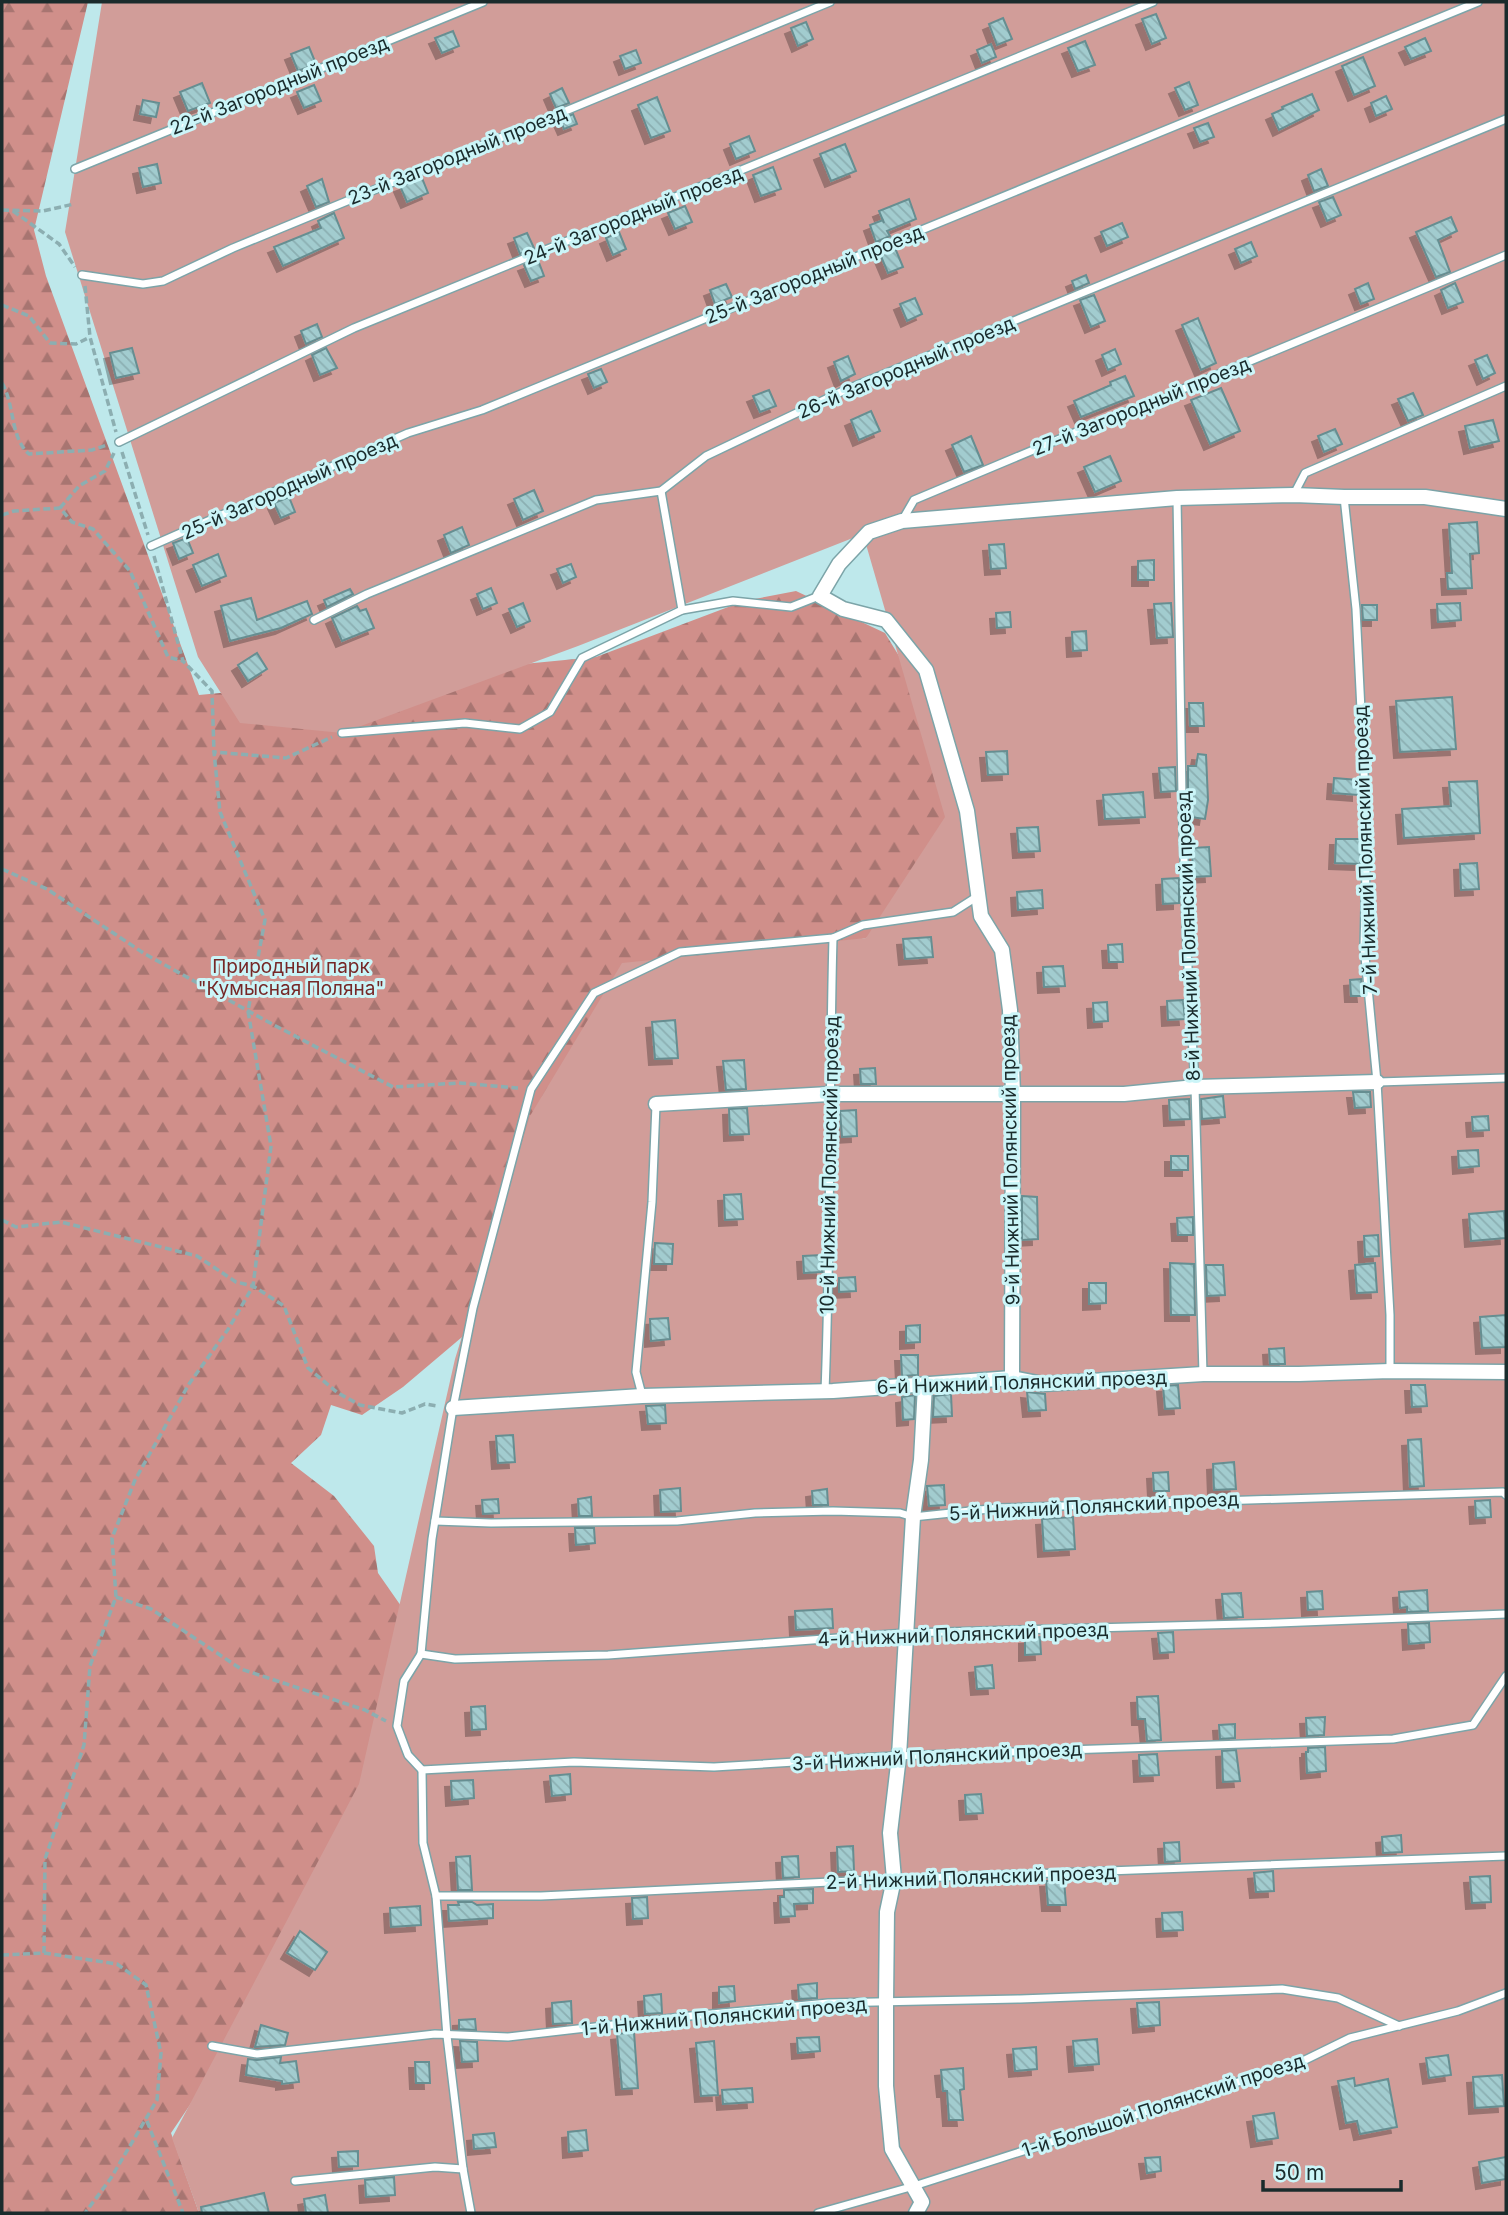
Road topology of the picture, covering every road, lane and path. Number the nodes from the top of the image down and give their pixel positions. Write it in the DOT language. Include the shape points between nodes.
graph roads {
  1 [pos="482,2"];
  2 [pos="830,2"];
  3 [pos="1153,2"];
  4 [pos="1478,2"];
  5 [pos="1506,119"];
  6 [pos="75,169"];
  7 [pos="74,204"];
  8 [pos="2,211"];
  9 [pos="13,211"];
  10 [pos="1506,255"];
  11 [pos="82,275"];
  12 [pos="2,305"];
  13 [pos="90,337"];
  14 [pos="2,383"];
  15 [pos="1506,386"];
  16 [pos="119,442"];
  17 [pos="661,491"];
  18 [pos="1294,495"];
  19 [pos="1345,497"];
  20 [pos="1177,498"];
  21 [pos="60,508"];
  22 [pos="1506,509"];
  23 [pos="2,515"];
  24 [pos="902,521"];
  25 [pos="151,546"];
  26 [pos="820,596"];
  27 [pos="682,610"];
  28 [pos="314,620"];
  29 [pos="183,661"];
  30 [pos="342,733"];
  31 [pos="214,752"];
  32 [pos="2,869"];
  33 [pos="979,896"];
  34 [pos="833,938"];
  35 [pos="248,1011"];
  36 [pos="1506,1078"];
  37 [pos="1377,1082"];
  38 [pos="1195,1087"];
  39 [pos="531,1088"];
  40 [pos="828,1094"];
  41 [pos="1013,1094"];
  42 [pos="656,1104"];
  43 [pos="2,1220"];
  44 [pos="253,1286"];
  45 [pos="1390,1371"];
  46 [pos="1506,1371"];
  47 [pos="1203,1374"];
  48 [pos="1012,1378"];
  49 [pos="925,1385"];
  50 [pos="825,1391"];
  51 [pos="642,1396"];
  52 [pos="453,1408"];
  53 [pos="1505,1494"];
  54 [pos="914,1517"];
  55 [pos="435,1521"];
  56 [pos="116,1597"];
  57 [pos="1506,1614"];
  58 [pos="906,1633"];
  59 [pos="421,1654"];
  60 [pos="1506,1676"];
  61 [pos="397,1726"];
  62 [pos="900,1756"];
  63 [pos="422,1770"];
  64 [pos="1506,1856"];
  65 [pos="894,1879"];
  66 [pos="436,1896"];
  67 [pos="44,1953"];
  68 [pos="2,1955"];
  69 [pos="1506,1993"];
  70 [pos="886,2002"];
  71 [pos="1399,2026"];
  72 [pos="447,2036"];
  73 [pos="212,2046"];
  74 [pos="147,2119"];
  75 [pos="463,2169"];
  76 [pos="295,2181"];
  77 [pos="914,2186"];
  78 [pos="85,2213"];
  79 [pos="183,2213"];
  80 [pos="471,2213"];
  81 [pos="818,2213"];
  82 [pos="916,2213"];
  1 -- 6 [label="lane, 22-й Загородный проезд"];
  2 -- 11 [label="lane, 23-й Загородный проезд" via="163,281 143,284"];
  3 -- 16 [label="lane, 24-й Загородный проезд" via="354,328"];
  4 -- 25 [label="lane, 25-й Загородный проезд" via="482,410 408,433"];
  5 -- 17 [label="lane, 26-й Загородный проезд" via="843,391 706,456"];
  7 -- 9 [label="path"];
  8 -- 9 [label="path"];
  9 -- 11 [label="path" via="59,244"];
  10 -- 24 [label="lane, 27-й Загородный проезд" via="1136,412 1124,412 914,500"];
  11 -- 13 [label="path"];
  12 -- 13 [label="path" via="29,316 50,343 76,344"];
  13 -- 16 [label="path"];
  14 -- 16 [label="path" via="21,447 29,454 92,450"];
  15 -- 18 [label="lane" via="1305,472"];
  16 -- 21 [label="path" via="105,471 79,486"];
  16 -- 25 [label="path"];
  17 -- 27 [label="lane"];
  17 -- 28 [label="lane, 26-й Загородный проезд" via="596,500"];
  18 -- 19 [label="street"];
  18 -- 20 [label="street"];
  19 -- 22 [label="street" via="1425,497"];
  19 -- 37 [label="lane, 7-й Нижний Полянский проезд" via="1356,609 1367,832 1364,946"];
  20 -- 24 [label="street"];
  20 -- 38 [label="lane, 8-й Нижний Полянский проезд" via="1185,894"];
  21 -- 23 [label="path" via="13,510"];
  21 -- 29 [label="path" via="72,522 93,529 130,571 168,657"];
  24 -- 26 [label="street" via="869,532 839,564"];
  25 -- 29 [label="path"];
  26 -- 27 [label="lane" via="791,607 733,601"];
  26 -- 33 [label="street, 9-й Нижний Полянский проезд" via="843,609 886,620 926,670 967,811"];
  27 -- 30 [label="lane" via="582,658 550,712 520,729 464,723"];
  29 -- 31 [label="path" via="212,691"];
  30 -- 31 [label="path" via="286,758"];
  31 -- 35 [label="path" via="220,812 265,920"];
  32 -- 35 [label="path" via="47,889 145,954"];
  33 -- 34 [label="lane" via="953,912 863,925"];
  33 -- 41 [label="street, 9-й Нижний Полянский проезд" via="981,916 1002,950"];
  34 -- 39 [label="lane" via="680,952 594,993"];
  34 -- 40 [label="lane, 10-й Нижний Полянский проезд"];
  35 -- 39 [label="path" via="393,1087 459,1083"];
  35 -- 44 [label="path" via="271,1146"];
  36 -- 37 [label="lane"];
  37 -- 38 [label="street"];
  37 -- 45 [label="lane, 7-й Нижний Полянский проезд"];
  38 -- 41 [label="street" via="1124,1094"];
  38 -- 47 [label="lane, 8-й Нижний Полянский проезд"];
  39 -- 52 [label="lane" via="473,1308"];
  40 -- 41 [label="street"];
  40 -- 42 [label="street"];
  40 -- 50 [label="lane, 10-й Нижний Полянский проезд" via="831,1191"];
  41 -- 48 [label="street, 9-й Нижний Полянский проезд"];
  42 -- 51 [label="lane" via="636,1372"];
  43 -- 44 [label="path" via="16,1227 61,1222 197,1256 236,1282"];
  44 -- 52 [label="path" via="285,1306 308,1368 338,1393 360,1405 402,1412 425,1404"];
  44 -- 56 [label="path" via="135,1480 112,1538"];
  45 -- 46 [label="street, 6-й Нижний Полянский проезд"];
  45 -- 47 [label="street, 6-й Нижний Полянский проезд"];
  47 -- 48 [label="street, 6-й Нижний Полянский проезд" via="1043,1384"];
  48 -- 49 [label="street, 6-й Нижний Полянский проезд"];
  49 -- 50 [label="street, 6-й Нижний Полянский проезд"];
  49 -- 54 [label="street"];
  50 -- 51 [label="street, 6-й Нижний Полянский проезд"];
  51 -- 52 [label="street, 6-й Нижний Полянский проезд"];
  52 -- 55 [label="lane"];
  53 -- 54 [label="lane, 5-й Нижний Полянский проезд" via="999,1508"];
  54 -- 55 [label="lane, 5-й Нижний Полянский проезд" via="833,1511 677,1521"];
  54 -- 58 [label="street"];
  55 -- 59 [label="lane"];
  56 -- 61 [label="path" via="151,1609 241,1669 365,1710"];
  56 -- 67 [label="path" via="90,1666 84,1745 45,1859"];
  57 -- 58 [label="lane, 4-й Нижний Полянский проезд"];
  58 -- 59 [label="lane, 4-й Нижний Полянский проезд" via="608,1655 455,1659"];
  58 -- 62 [label="street"];
  59 -- 61 [label="lane" via="404,1681"];
  60 -- 62 [label="lane, 3-й Нижний Полянский проезд" via="1473,1725 1393,1739"];
  61 -- 63 [label="lane" via="408,1755"];
  62 -- 63 [label="lane, 3-й Нижний Полянский проезд" via="714,1767 574,1762"];
  62 -- 65 [label="street" via="890,1833"];
  63 -- 66 [label="lane" via="424,1843"];
  64 -- 65 [label="lane, 2-й Нижний Полянский проезд"];
  65 -- 66 [label="lane, 2-й Нижний Полянский проезд" via="541,1896"];
  65 -- 70 [label="street" via="887,1912"];
  66 -- 72 [label="lane"];
  67 -- 68 [label="path"];
  67 -- 74 [label="path" via="117,1964 146,1985 160,2053 158,2100"];
  69 -- 71 [label="lane, 1-й Большой Полянский проезд"];
  70 -- 71 [label="lane, 1-й Нижний Полянский проезд" via="1282,1989 1338,1997"];
  70 -- 72 [label="lane, 1-й Нижний Полянский проезд" via="828,2003 508,2037"];
  70 -- 77 [label="street" via="892,2149"];
  71 -- 77 [label="lane, 1-й Большой Полянский проезд" via="1350,2038 1305,2060"];
  72 -- 73 [label="lane, 1-й Нижний Полянский проезд" via="257,2054"];
  72 -- 75 [label="lane"];
  74 -- 78 [label="path"];
  74 -- 79 [label="path"];
  75 -- 76 [label="lane" via="435,2167"];
  75 -- 80 [label="lane"];
  77 -- 81 [label="lane, 1-й Большой Полянский проезд"];
  77 -- 82 [label="street" via="922,2202"];
}
